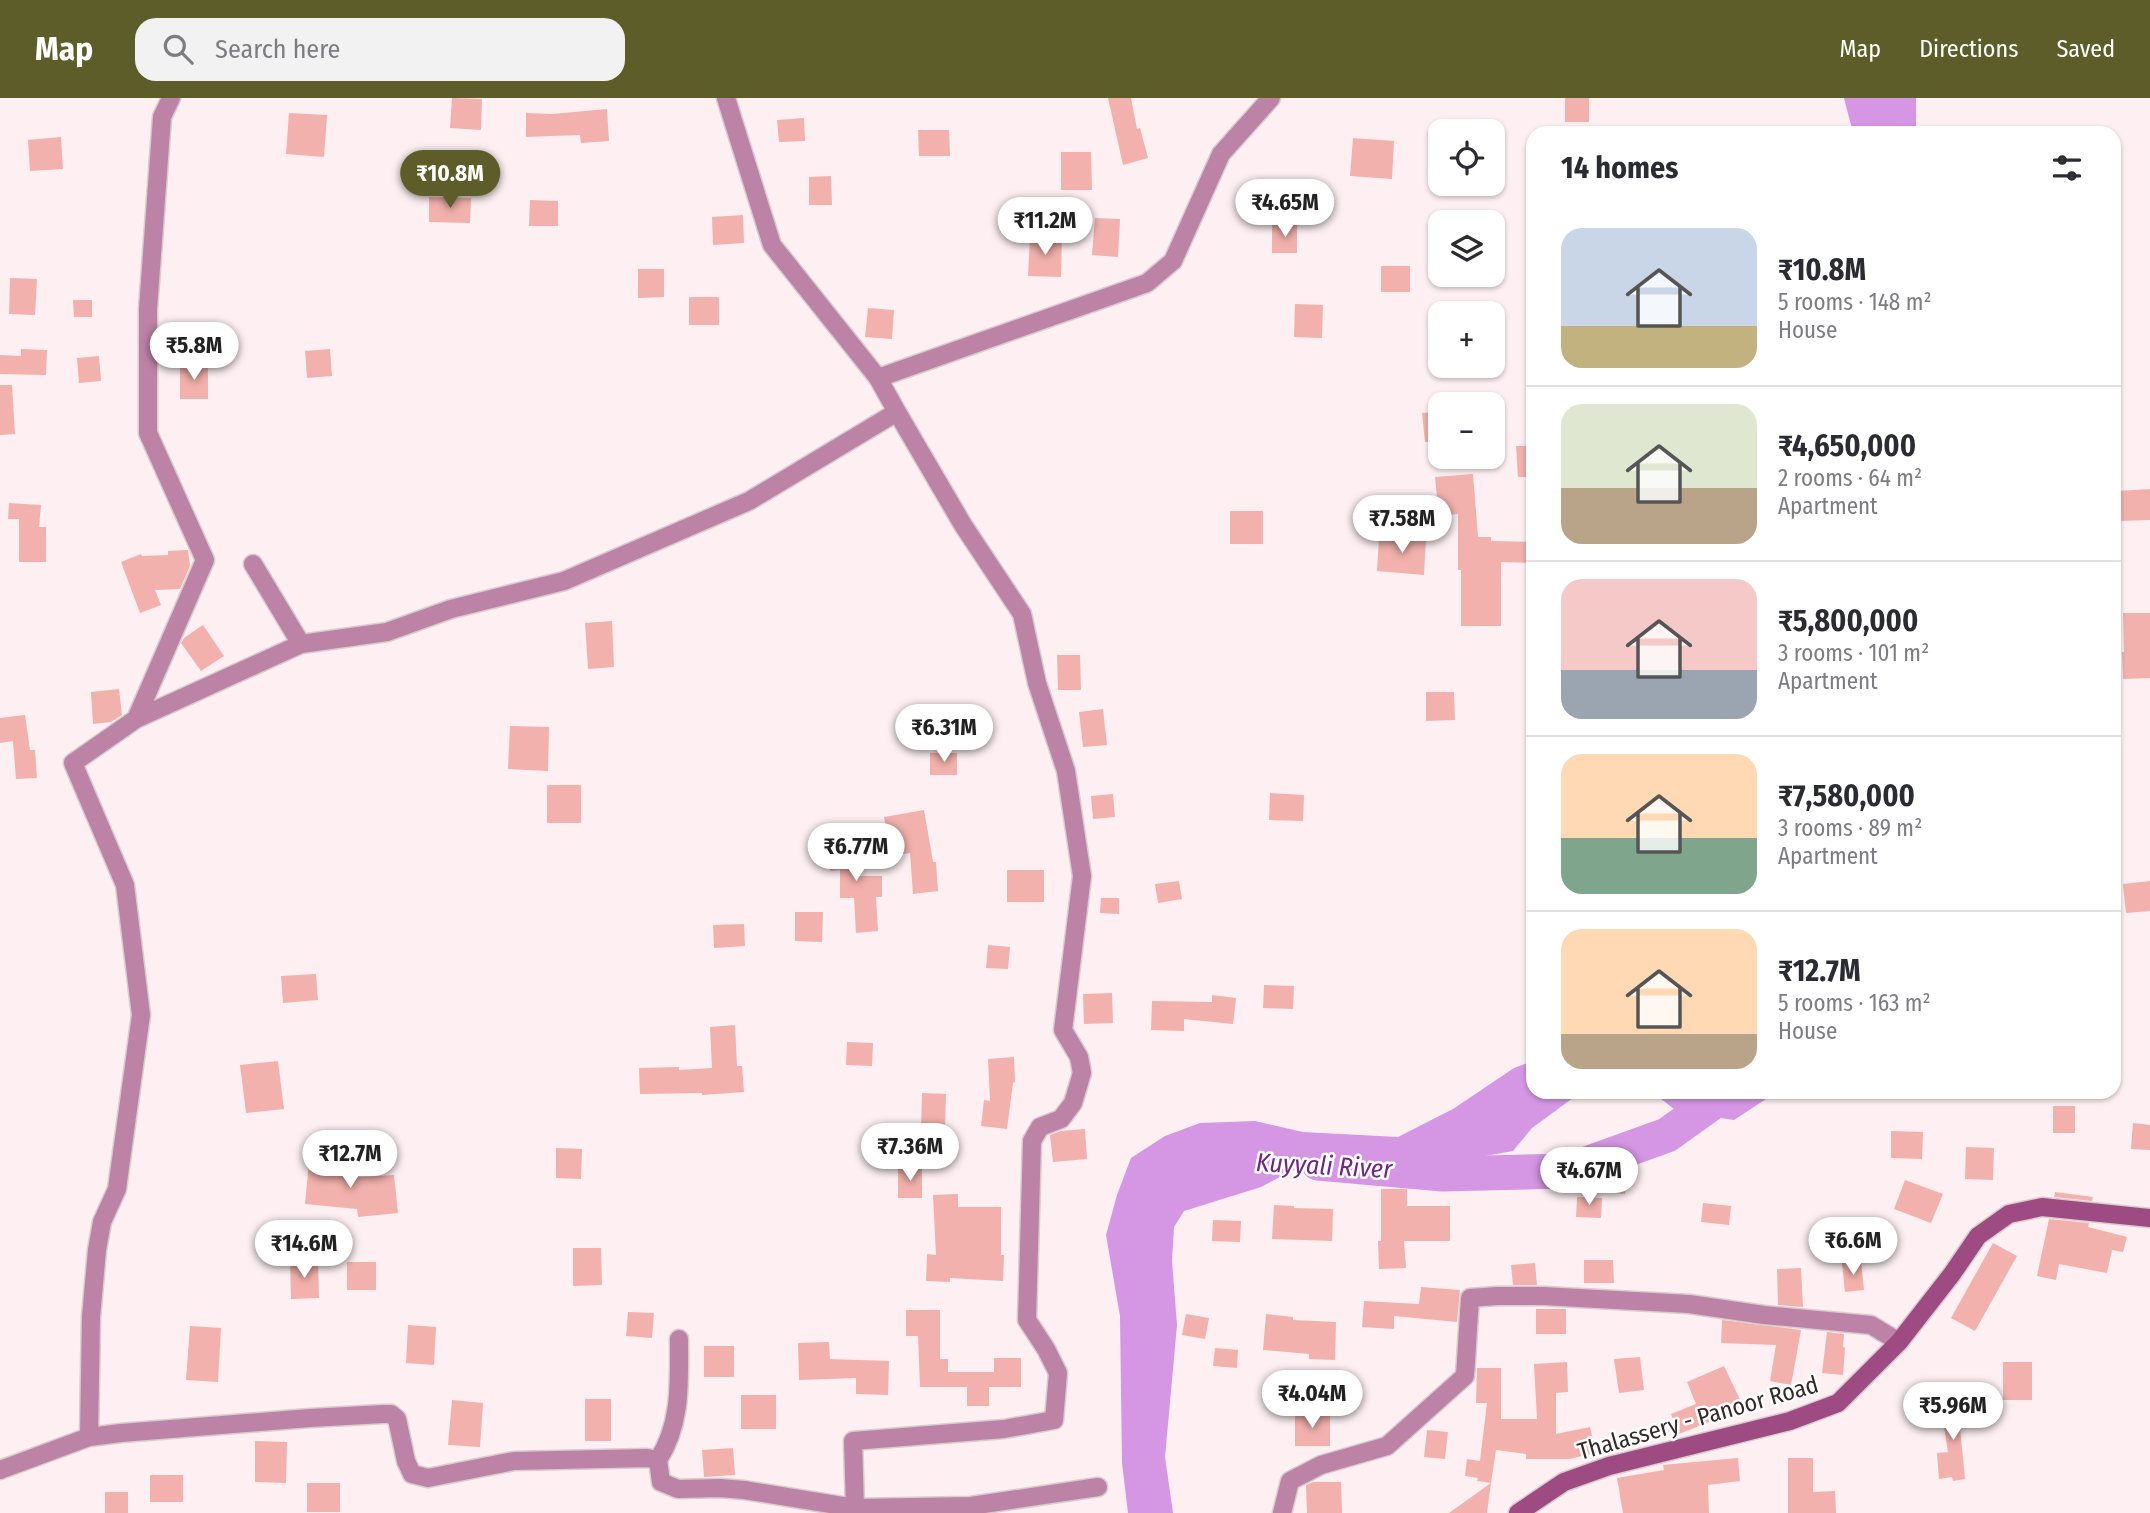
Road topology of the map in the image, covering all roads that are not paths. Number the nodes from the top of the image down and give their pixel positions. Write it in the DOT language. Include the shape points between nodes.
graph roads {
  1 [pos="172,98"];
  2 [pos="726,98"];
  3 [pos="1271,98"];
  4 [pos="878,378"];
  5 [pos="897,412"];
  6 [pos="253,564"];
  7 [pos="302,644"];
  8 [pos="136,719"];
  9 [pos="2150,1217"];
  10 [pos="679,1339"];
  11 [pos="1899,1342"];
  12 [pos="89,1437"];
  13 [pos="658,1460"];
  14 [pos="0,1470"];
  15 [pos="1098,1487"];
  16 [pos="855,1508"];
  17 [pos="1282,1513"];
  18 [pos="1518,1513"];
  1 -- 8 [label="street" via="162,117 148,309 148,433 205,560"];
  2 -- 4 [label="street" via="772,246"];
  3 -- 4 [label="street" via="1221,154 1173,261 1147,283"];
  4 -- 5 [label="street"];
  5 -- 7 [label="street" via="749,501 564,581 451,609 387,632"];
  5 -- 16 [label="street" via="1022,614 1037,683 1066,771 1082,876 1063,1030 1079,1057 1082,1073 1073,1104 1061,1119 1040,1128 1032,1141 1027,1320 1058,1373 1054,1420 1004,1429 853,1441"];
  6 -- 7 [label="street"];
  7 -- 8 [label="street"];
  8 -- 12 [label="street" via="73,763 125,885 141,1015 117,1189 102,1223 97,1250"];
  9 -- 11 [label="main road, Thalassery - Panoor Road" via="2042,1207 2009,1214 1978,1236"];
  10 -- 13 [label="street" via="676,1421"];
  11 -- 17 [label="street" via="1871,1325 1689,1304 1544,1296 1470,1298 1465,1376 1387,1446 1321,1465 1290,1481"];
  11 -- 18 [label="main road, Thalassery - Panoor Road" via="1839,1403 1609,1466 1564,1482"];
  12 -- 13 [label="street" via="383,1414 397,1419 412,1474 428,1478 514,1461"];
  12 -- 14 [label="street"];
  13 -- 16 [label="street" via="662,1482 669,1487 732,1489"];
  15 -- 16 [label="street" via="971,1506"];
}
